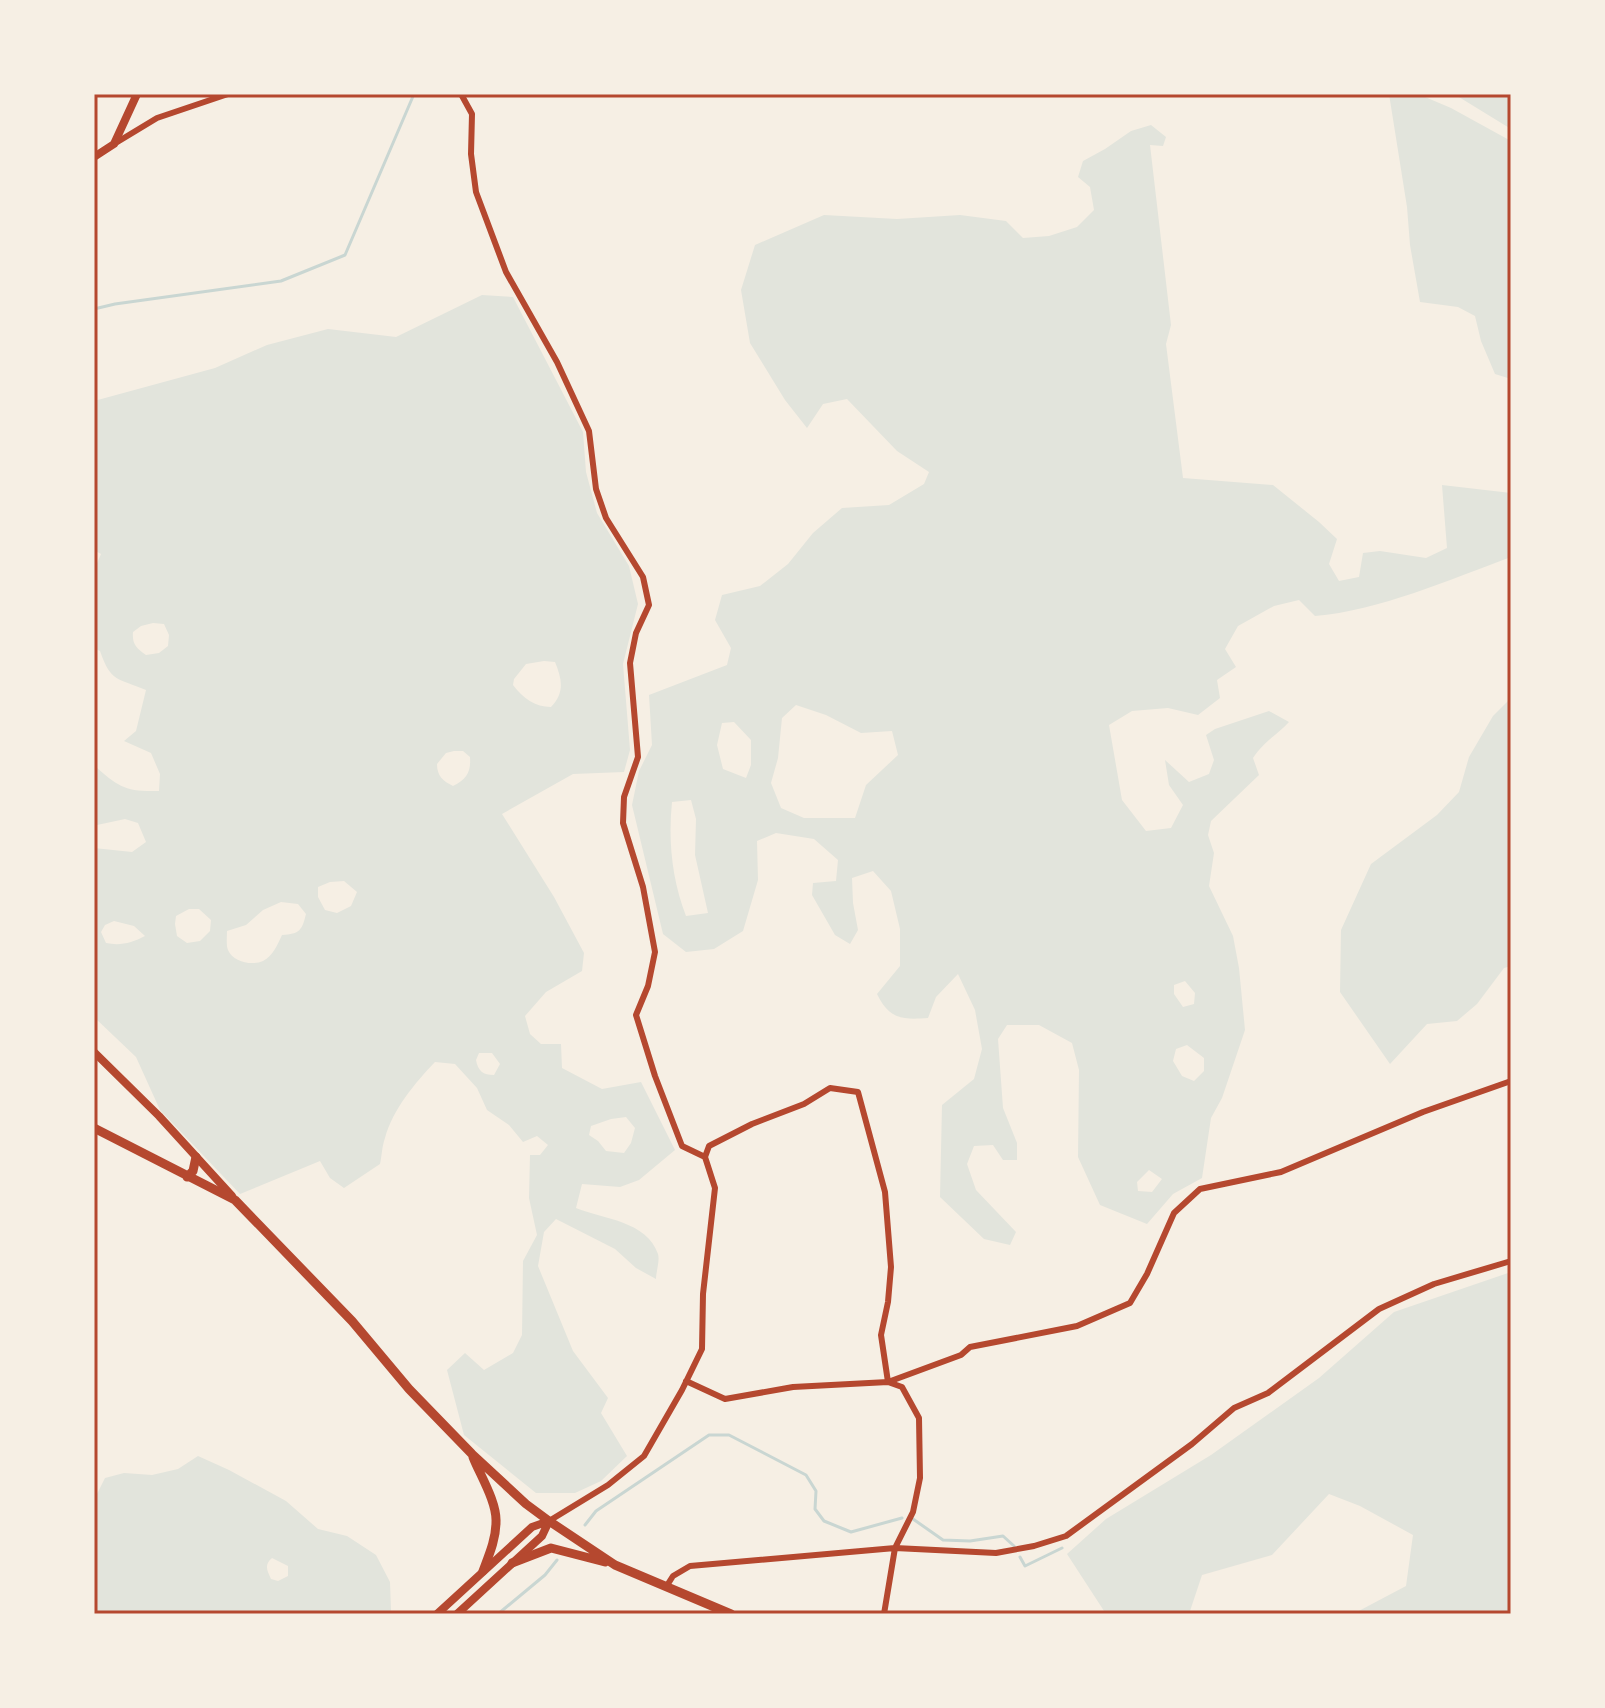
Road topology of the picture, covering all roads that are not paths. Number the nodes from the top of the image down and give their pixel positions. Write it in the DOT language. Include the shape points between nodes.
graph roads {
  1 [pos="137,94"];
  2 [pos="228,94"];
  3 [pos="461,94"];
  4 [pos="114,144"];
  5 [pos="94,157"];
  6 [pos="94,1052"];
  7 [pos="1511,1081"];
  8 [pos="94,1128"];
  9 [pos="196,1157"];
  10 [pos="705,1157"];
  11 [pos="187,1177"];
  12 [pos="235,1200"];
  13 [pos="1511,1261"];
  14 [pos="686,1381"];
  15 [pos="888,1382"];
  16 [pos="472,1454"];
  17 [pos="549,1521"];
  18 [pos="895,1548"];
  19 [pos="512,1563"];
  20 [pos="615,1565"];
  21 [pos="483,1571"];
  22 [pos="666,1587"];
  23 [pos="437,1614"];
  24 [pos="457,1614"];
  25 [pos="731,1614"];
  26 [pos="884,1614"];
  1 -- 4 [label="street"];
  2 -- 4 [label="street" via="157,118"];
  3 -- 10 [label="street" via="472,114 476,192 506,272 589,431 596,489 606,518 643,577 649,605 630,663 638,757 624,797 623,823 643,887 655,952 636,1015 682,1146"];
  4 -- 5 [label="street"];
  6 -- 9 [label="street"];
  7 -- 15 [label="street" via="1281,1172 1200,1189 1174,1213 1130,1303 1077,1326 970,1347"];
  8 -- 11 [label="main road"];
  9 -- 11 [label="main road"];
  9 -- 12 [label="street"];
  10 -- 14 [label="street" via="715,1188 702,1349"];
  10 -- 15 [label="street" via="709,1146 830,1088 858,1092 885,1192 891,1267 881,1335"];
  11 -- 12 [label="main road"];
  12 -- 16 [label="main road"];
  13 -- 18 [label="street" via="1434,1284 1379,1309 1268,1393 1234,1408 1066,1536 996,1553"];
  14 -- 15 [label="street" via="725,1399 793,1387"];
  14 -- 17 [label="street" via="644,1456"];
  15 -- 18 [label="street" via="902,1387 919,1418 920,1478 913,1512"];
  16 -- 17 [label="main road"];
  16 -- 21 [label="main road" via="497,1520"];
  17 -- 19 [label="street" via="542,1536"];
  17 -- 20 [label="main road"];
  17 -- 21 [label="street" via="532,1527"];
  18 -- 22 [label="street" via="690,1566"];
  18 -- 26 [label="street"];
  19 -- 20 [label="main road" via="551,1548"];
  19 -- 24 [label="street"];
  20 -- 22 [label="main road"];
  21 -- 23 [label="street"];
  22 -- 25 [label="main road"];
}
